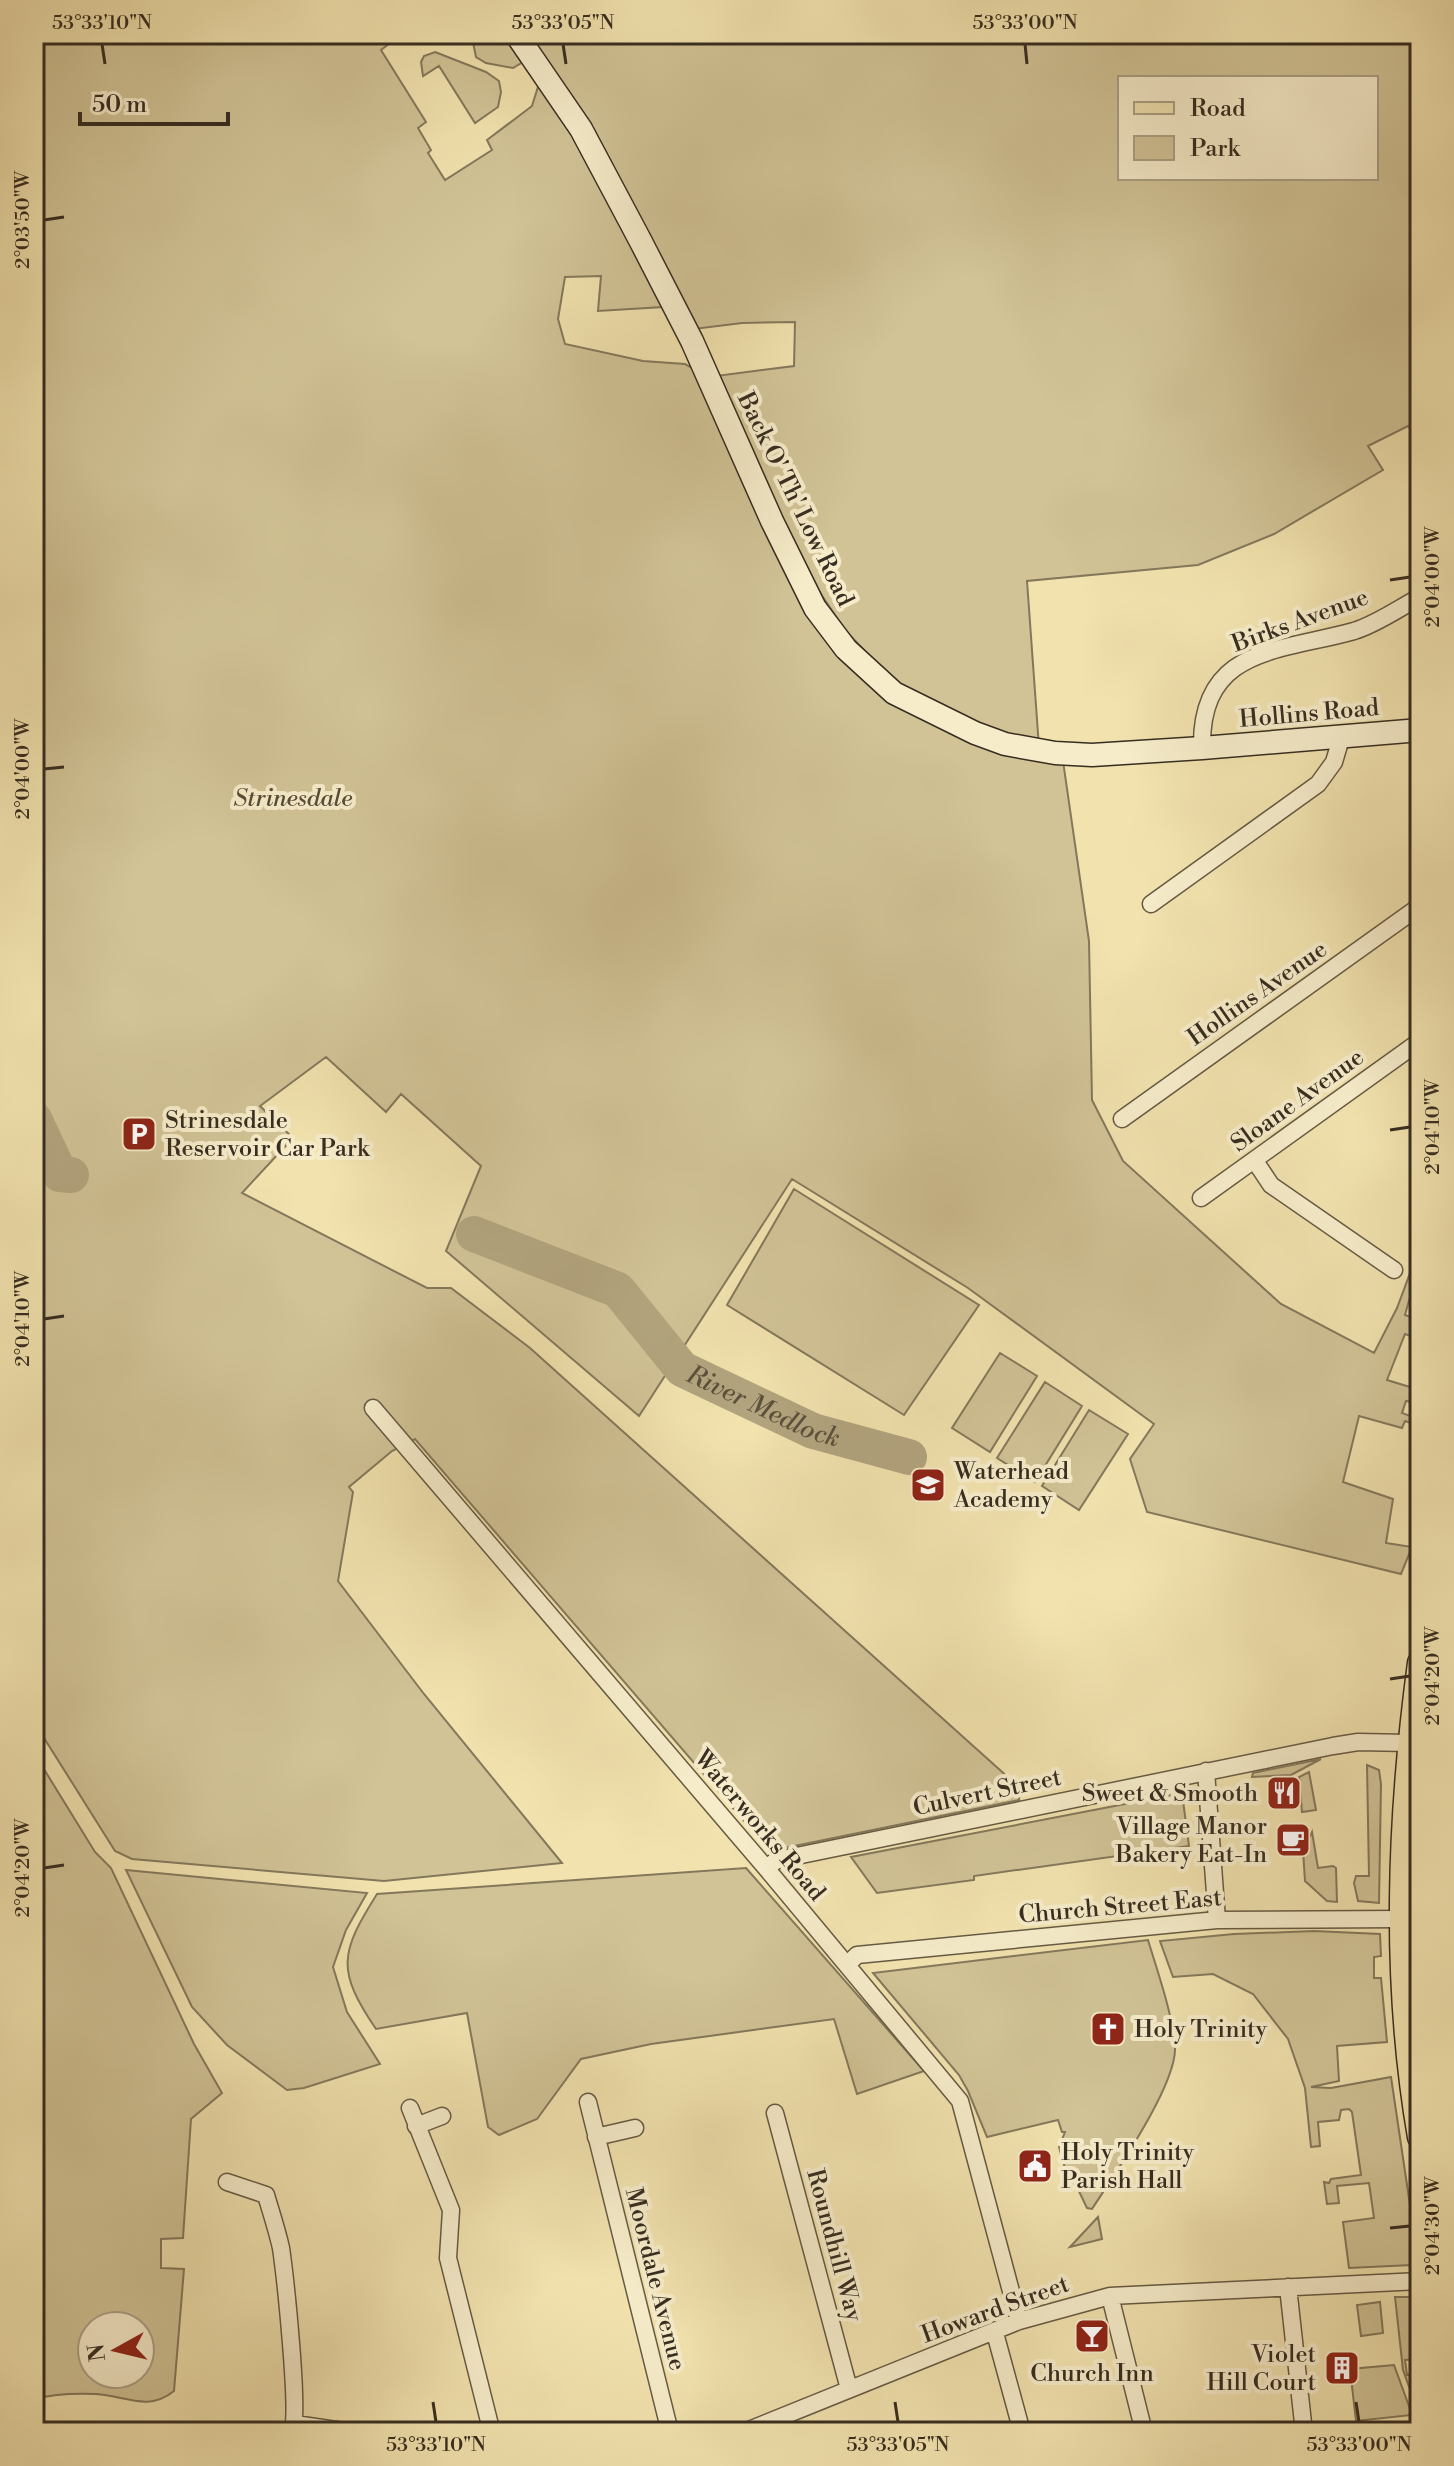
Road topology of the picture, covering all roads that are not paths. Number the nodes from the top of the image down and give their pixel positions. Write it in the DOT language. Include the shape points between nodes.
graph roads {
  1 [pos="516,34"];
  2 [pos="1420,597"];
  3 [pos="1420,730"];
  4 [pos="1342,735"];
  5 [pos="1202,748"];
  6 [pos="1151,904"];
  7 [pos="1420,906"];
  8 [pos="1420,1041"];
  9 [pos="1122,1119"];
  10 [pos="1255,1161"];
  11 [pos="1201,1198"];
  12 [pos="1394,1270"];
  13 [pos="373,1408"];
  14 [pos="1420,1663"];
  15 [pos="1409,1743"];
  16 [pos="1206,1771"];
  17 [pos="766,1868"];
  18 [pos="1402,1919"];
  19 [pos="1217,1920"];
  20 [pos="847,1965"];
  21 [pos="1414,2035"];
  22 [pos="588,2102"];
  23 [pos="410,2108"];
  24 [pos="775,2113"];
  25 [pos="442,2116"];
  26 [pos="416,2126"];
  27 [pos="635,2128"];
  28 [pos="596,2137"];
  29 [pos="1420,2137"];
  30 [pos="227,2182"];
  31 [pos="1420,2281"];
  32 [pos="1288,2287"];
  33 [pos="1110,2296"];
  34 [pos="1019,2321"];
  35 [pos="995,2333"];
  36 [pos="849,2389"];
  37 [pos="294,2428"];
  38 [pos="749,2431"];
  39 [pos="350,2432"];
  40 [pos="489,2432"];
  41 [pos="670,2432"];
  42 [pos="1022,2432"];
  43 [pos="1144,2432"];
  44 [pos="1304,2432"];
  1 -- 5 [label="street, Back O' Th' Low Road" via="588,143 692,341 815,608 846,649 894,693 1005,744 1092,755"];
  2 -- 5 [label="street, Birks Avenue" via="1358,630 1252,657 1234,667 1214,688 1205,708"];
  3 -- 4 [label="street, Hollins Road"];
  4 -- 5 [label="street, Hollins Road"];
  4 -- 6 [label="street" via="1334,762 1318,784"];
  7 -- 9 [label="street, Hollins Avenue"];
  8 -- 10 [label="street, Sloane Avenue"];
  10 -- 11 [label="street, Sloane Avenue"];
  10 -- 12 [label="street" via="1271,1185"];
  13 -- 17 [label="street, Waterworks Road"];
  14 -- 15 [label="main road"];
  15 -- 16 [label="street, Culvert Street" via="1358,1742"];
  15 -- 18 [label="main road"];
  16 -- 17 [label="street, Culvert Street" via="777,1860"];
  16 -- 19 [label="street"];
  17 -- 20 [label="street, Waterworks Road"];
  18 -- 19 [label="street, Church Street East"];
  18 -- 21 [label="main road"];
  19 -- 20 [label="street, Church Street East" via="857,1955"];
  20 -- 34 [label="street, Waterworks Road" via="960,2101"];
  21 -- 29 [label="main road"];
  22 -- 28 [label="street, Moordale Avenue"];
  23 -- 26 [label="street"];
  24 -- 36 [label="street, Roundhill Way"];
  25 -- 26 [label="street"];
  26 -- 40 [label="street" via="451,2210 448,2258"];
  27 -- 28 [label="street"];
  28 -- 41 [label="street, Moordale Avenue"];
  30 -- 37 [label="street" via="266,2195 281,2248"];
  31 -- 32 [label="street, Howard Street"];
  32 -- 33 [label="street, Howard Street"];
  32 -- 44 [label="street"];
  33 -- 34 [label="street, Howard Street"];
  33 -- 43 [label="street"];
  34 -- 35 [label="street, Howard Street"];
  35 -- 36 [label="street, Howard Street"];
  35 -- 42 [label="street"];
  36 -- 38 [label="street, Howard Street"];
  37 -- 39 [label="street"];
}
